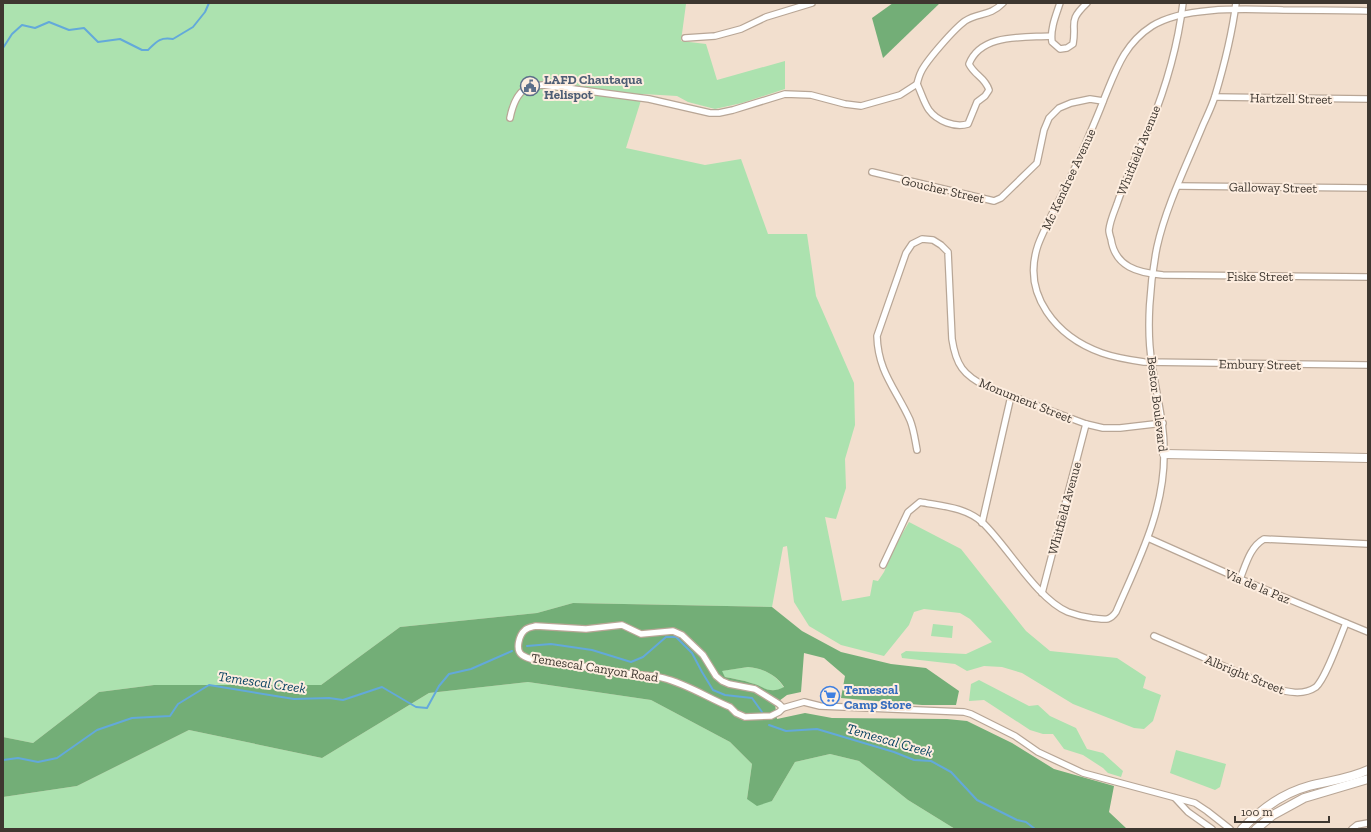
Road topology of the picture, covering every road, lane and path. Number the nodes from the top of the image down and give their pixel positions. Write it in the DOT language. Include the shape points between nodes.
graph roads {
  1 [pos="812,3"];
  2 [pos="1003,3"];
  3 [pos="1060,3"];
  4 [pos="1087,3"];
  5 [pos="1184,3"];
  6 [pos="796,5"];
  7 [pos="1235,6"];
  8 [pos="1368,11"];
  9 [pos="1182,14"];
  10 [pos="1051,36"];
  11 [pos="685,38"];
  12 [pos="917,84"];
  13 [pos="1215,97"];
  14 [pos="1368,99"];
  15 [pos="1103,101"];
  16 [pos="510,118"];
  17 [pos="872,172"];
  18 [pos="1178,186"];
  19 [pos="1368,188"];
  20 [pos="1153,274"];
  21 [pos="1368,277"];
  22 [pos="1152,362"];
  23 [pos="1368,365"];
  24 [pos="1010,396"];
  25 [pos="1086,424"];
  26 [pos="1163,424"];
  27 [pos="917,450"];
  28 [pos="1164,454"];
  29 [pos="1368,458"];
  30 [pos="982,522"];
  31 [pos="1148,538"];
  32 [pos="1368,544"];
  33 [pos="883,565"];
  34 [pos="1240,579"];
  35 [pos="1042,593"];
  36 [pos="1346,623"];
  37 [pos="1368,632"];
  38 [pos="1154,636"];
  39 [pos="783,708"];
  40 [pos="1368,770"];
  41 [pos="1368,780"];
  42 [pos="1174,798"];
  43 [pos="1368,823"];
  44 [pos="1212,829"];
  45 [pos="1230,829"];
  46 [pos="1242,829"];
  47 [pos="1256,829"];
  48 [pos="1352,829"];
  1 -- 6 [label="street"];
  2 -- 12 [label="street" via="996,10 964,22 921,71"];
  3 -- 10 [label="street"];
  4 -- 10 [label="street" via="1078,11 1074,20 1073,44 1060,49 1052,42"];
  5 -- 9 [label="street, Whitfield Avenue"];
  6 -- 11 [label="street" via="741,29 715,36"];
  7 -- 8 [label="street, Mc Kendree Avenue"];
  7 -- 9 [label="street, Mc Kendree Avenue"];
  7 -- 13 [label="street, Bestor Boulevard"];
  9 -- 15 [label="street, Mc Kendree Avenue" via="1152,26 1125,51"];
  9 -- 20 [label="street, Whitfield Avenue" via="1169,71 1120,195 1109,231 1116,256 1124,264 1134,270"];
  10 -- 12 [label="street" via="996,41 972,56 972,71 987,83 989,90 977,102 968,124 954,125 936,117 928,110"];
  12 -- 16 [label="street" via="900,95 861,106 811,95 785,94 719,113 649,98 543,85 525,89 512,109"];
  13 -- 14 [label="street, Hartzell Street"];
  13 -- 18 [label="street, Bestor Boulevard"];
  15 -- 17 [label="street, Goucher Street" via="1090,99 1059,108 1049,118 1044,130 1037,162 1002,198 994,201"];
  15 -- 22 [label="street, Mc Kendree Avenue" via="1038,246 1034,270 1036,292 1045,311 1074,340 1125,360"];
  18 -- 19 [label="street, Galloway Street"];
  18 -- 20 [label="street, Bestor Boulevard" via="1164,222"];
  20 -- 21 [label="street, Fiske Street"];
  20 -- 22 [label="street, Bestor Boulevard" via="1149,317"];
  22 -- 23 [label="street, Embury Street"];
  22 -- 26 [label="street, Bestor Boulevard"];
  24 -- 25 [label="street, Monument Street"];
  24 -- 27 [label="street, Monument Street" via="976,381 960,366 952,339 948,252 933,240 922,239 912,244 906,253 877,336 881,365 910,420"];
  24 -- 30 [label="street"];
  25 -- 26 [label="street, Monument Street" via="1120,428"];
  25 -- 35 [label="street, Whitfield Avenue"];
  26 -- 28 [label="street, Bestor Boulevard"];
  28 -- 29 [label="main road"];
  28 -- 31 [label="street, Bestor Boulevard" via="1160,498"];
  30 -- 33 [label="street, Bestor Boulevard" via="970,513 920,502 908,512"];
  30 -- 35 [label="street, Bestor Boulevard"];
  31 -- 34 [label="street, Via de la Paz"];
  31 -- 35 [label="street, Bestor Boulevard" via="1116,612 1111,618 1098,619 1067,612"];
  32 -- 34 [label="street" via="1264,539 1252,550"];
  34 -- 36 [label="street, Via de la Paz"];
  36 -- 37 [label="street, Via de la Paz"];
  36 -- 38 [label="street, Albright Street" via="1324,676 1316,686 1301,693 1274,688"];
  39 -- 39 [label="street, Temescal Canyon Road" via="754,689 722,681 716,676 703,654 682,635 673,631 641,634 622,625 586,629 536,626 524,630 520,639 519,650 522,655 532,659 664,678 730,707 745,717 772,716"];
  39 -- 42 [label="street, Temescal Canyon Road" via="804,702 820,706 964,712 992,723 1038,752 1083,773"];
  40 -- 46 [label="main road" via="1292,792 1262,810"];
  41 -- 47 [label="main road" via="1304,798 1273,815"];
  42 -- 44 [label="street, Temescal Canyon Road"];
  42 -- 45 [label="street, Temescal Canyon Road" via="1195,803"];
  43 -- 48 [label="street"];
}
